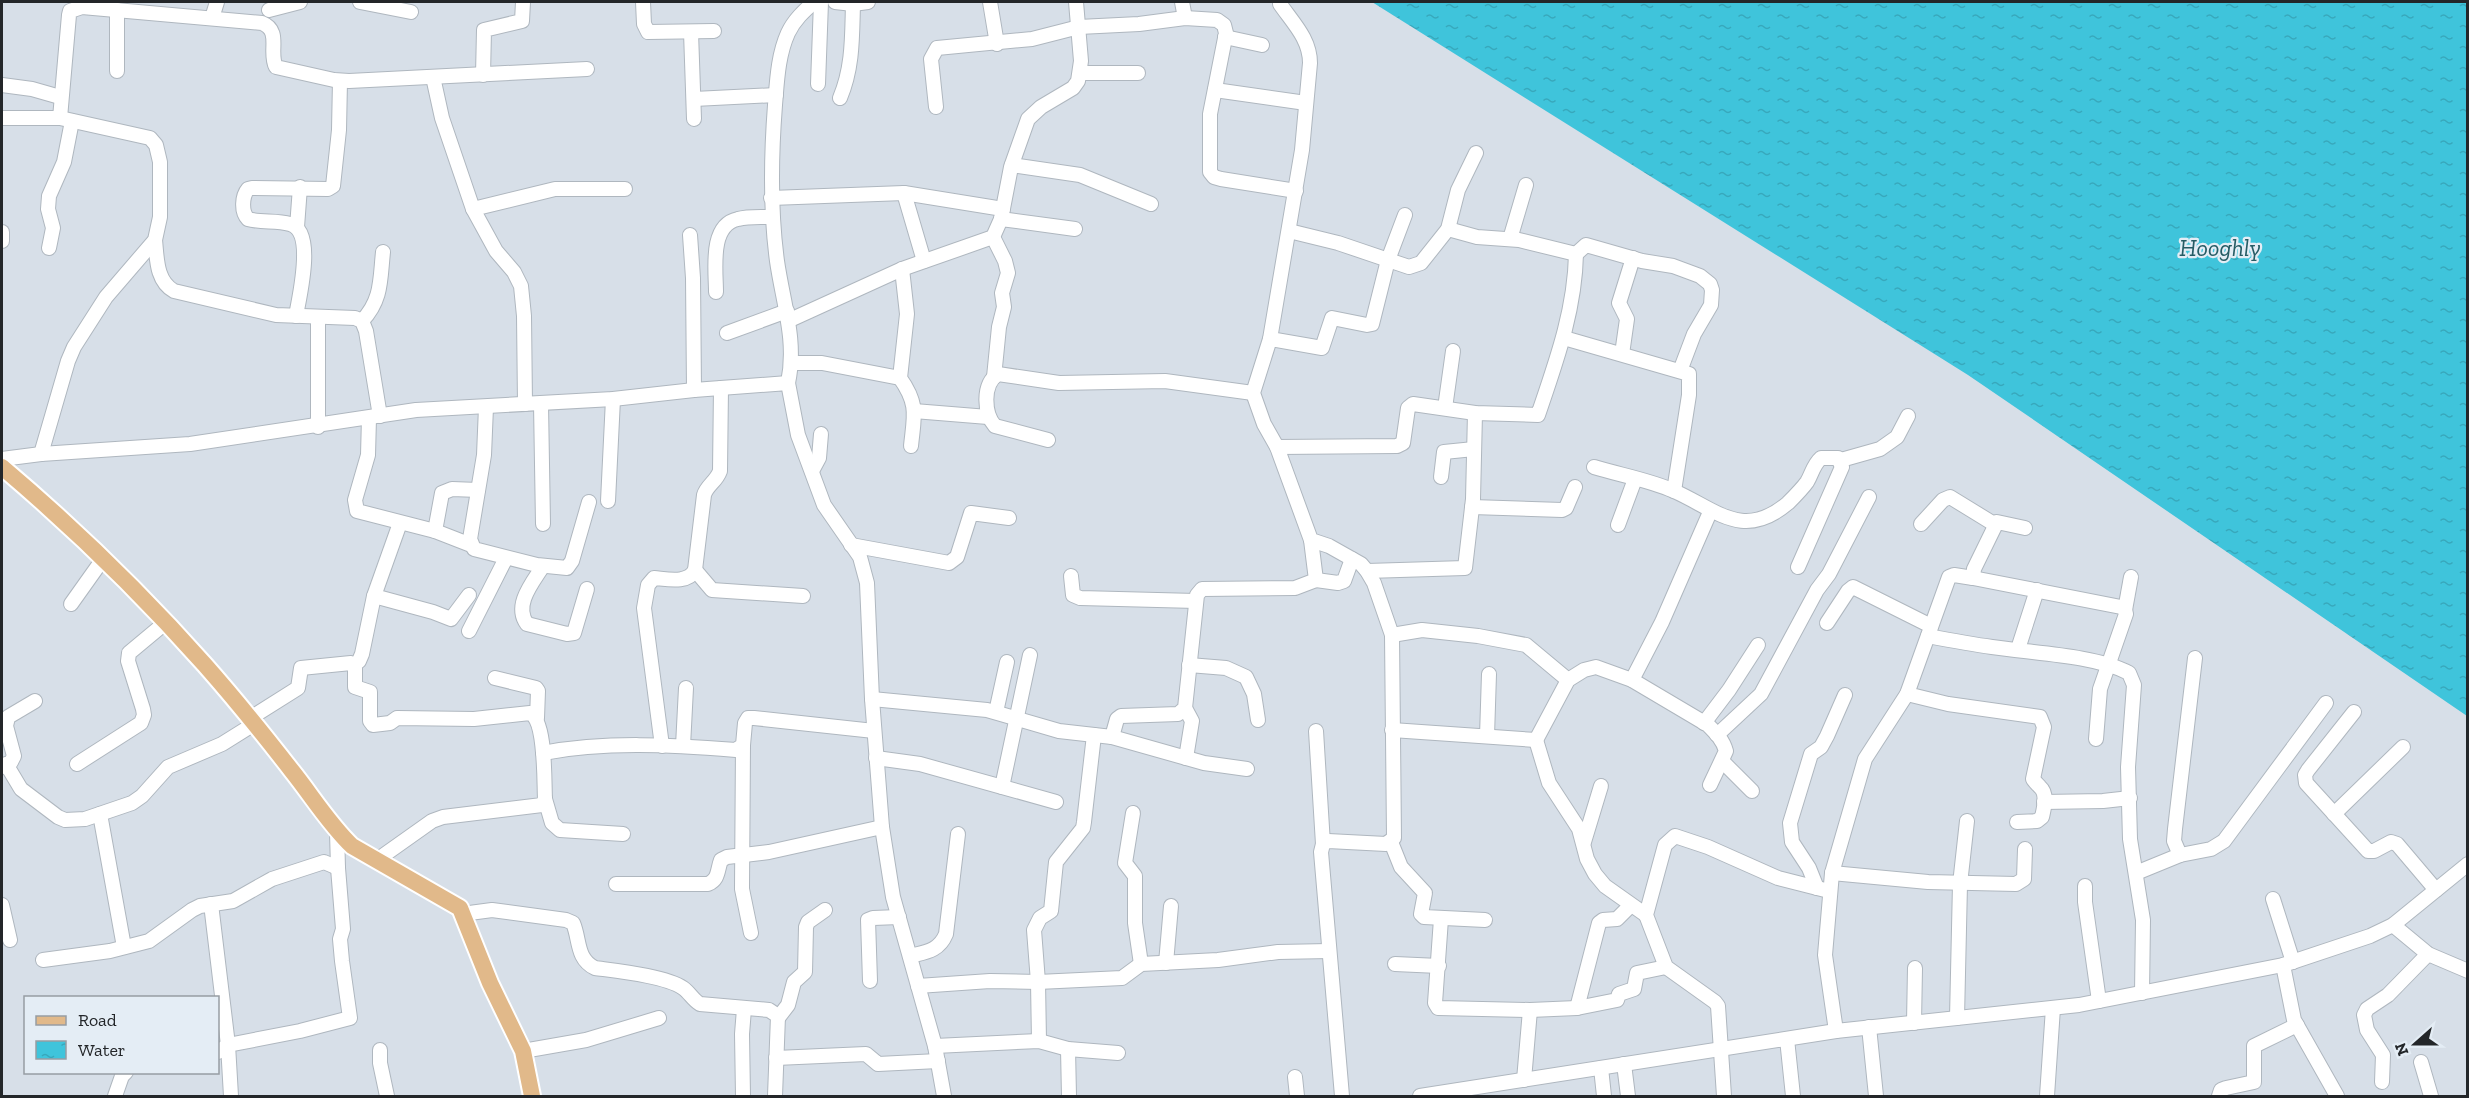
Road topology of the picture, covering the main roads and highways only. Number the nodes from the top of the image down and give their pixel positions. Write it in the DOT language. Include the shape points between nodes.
graph roads {
  1 [pos="2,467"];
  2 [pos="532,1096"];
  1 -- 2 [label="main road" via="104,559 204,665 337,832 352,846 460,908 523,1051"];
}
